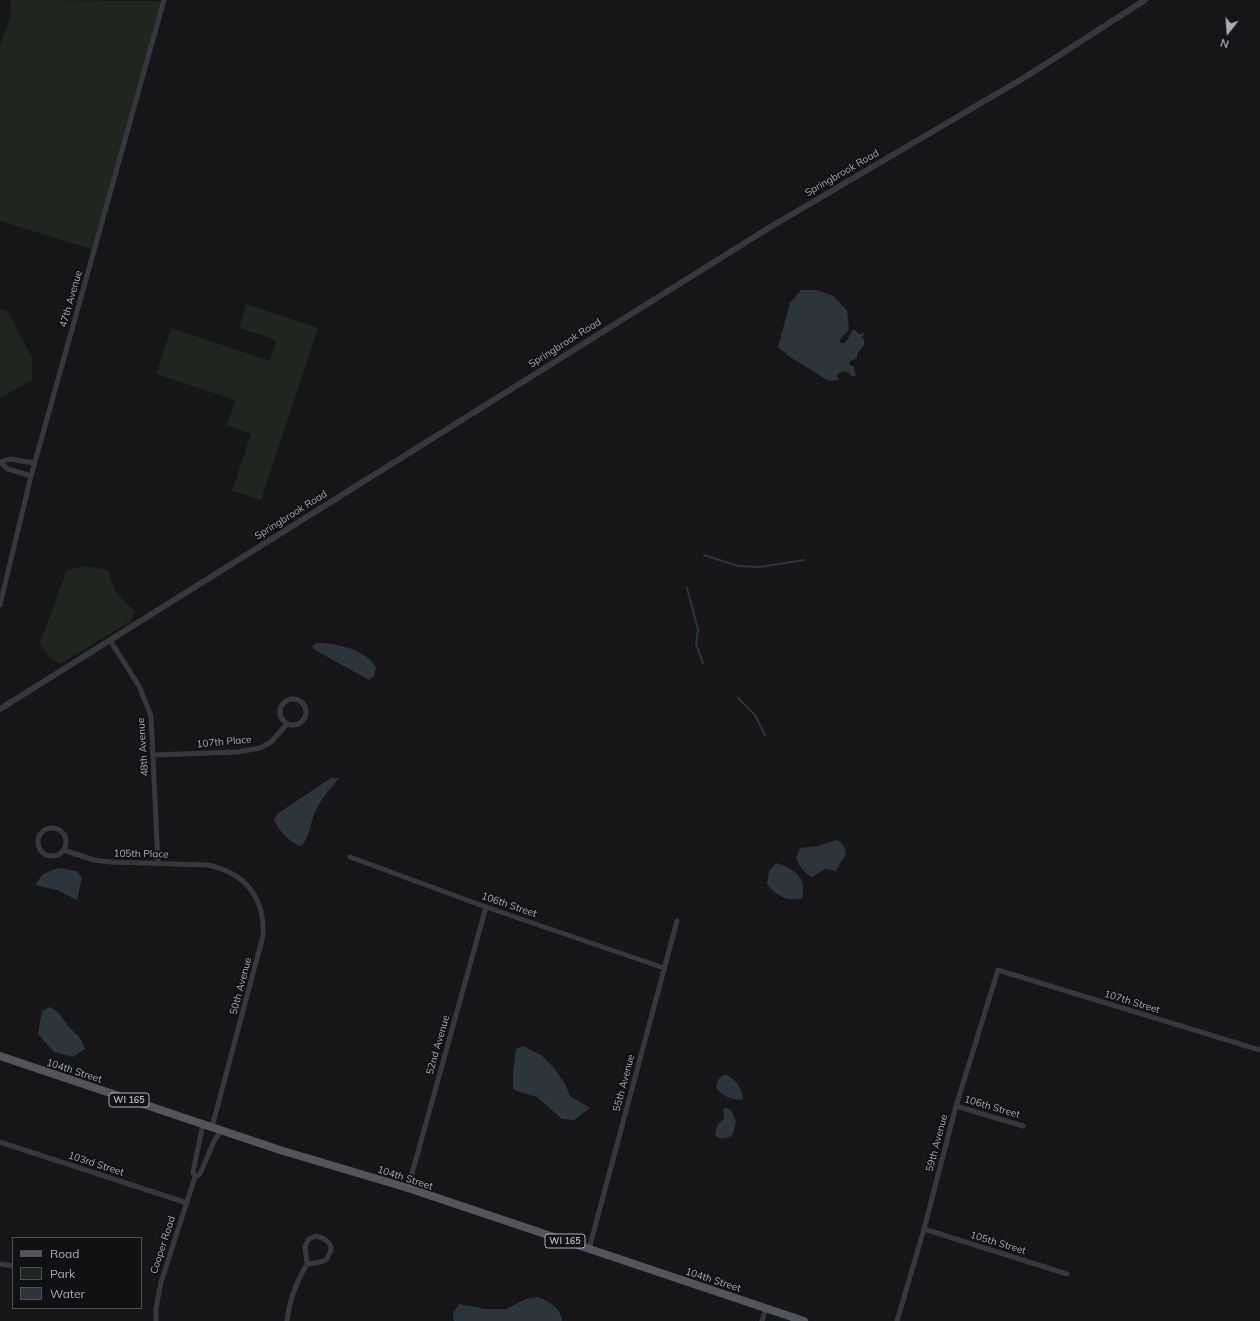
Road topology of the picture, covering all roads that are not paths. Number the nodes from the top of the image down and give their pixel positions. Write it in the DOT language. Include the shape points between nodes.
graph roads {
  1 [pos="164,0"];
  2 [pos="1145,0"];
  3 [pos="1,462"];
  4 [pos="34,463"];
  5 [pos="31,476"];
  6 [pos="0,605"];
  7 [pos="110,640"];
  8 [pos="0,709"];
  9 [pos="287,724"];
  10 [pos="153,755"];
  11 [pos="63,850"];
  12 [pos="350,857"];
  13 [pos="158,863"];
  14 [pos="220,867"];
  15 [pos="486,907"];
  16 [pos="677,921"];
  17 [pos="664,968"];
  18 [pos="998,970"];
  19 [pos="1260,1050"];
  20 [pos="0,1056"];
  21 [pos="956,1106"];
  22 [pos="203,1124"];
  23 [pos="1023,1126"];
  24 [pos="212,1127"];
  25 [pos="222,1130"];
  26 [pos="0,1142"];
  27 [pos="195,1177"];
  28 [pos="408,1188"];
  29 [pos="187,1203"];
  30 [pos="924,1229"];
  31 [pos="589,1249"];
  32 [pos="0,1264"];
  33 [pos="307,1264"];
  34 [pos="12,1266"];
  35 [pos="1067,1274"];
  36 [pos="766,1308"];
  37 [pos="156,1321"];
  38 [pos="287,1321"];
  39 [pos="762,1321"];
  40 [pos="804,1321"];
  41 [pos="897,1321"];
  1 -- 4 [label="street, 47th Avenue"];
  2 -- 7 [label="street, Springbrook Road" via="1027,76 767,229"];
  3 -- 4 [label="street" via="10,459"];
  3 -- 5 [label="street" via="8,469"];
  4 -- 5 [label="street, 47th Avenue"];
  5 -- 6 [label="street, 47th Avenue"];
  7 -- 8 [label="street, Springbrook Road"];
  7 -- 10 [label="street, 48th Avenue" via="139,686 151,716"];
  9 -- 9 [label="street, 107th Place" via="296,725 305,716 306,708 296,699 288,700 281,705 281,718"];
  9 -- 10 [label="street, 107th Place" via="271,742 260,748 238,752"];
  10 -- 13 [label="street, 48th Avenue"];
  11 -- 11 [label="street, 105th Place" via="55,855 42,852 38,844 40,834 47,829 59,830 65,837"];
  11 -- 13 [label="street, 105th Place" via="94,860"];
  12 -- 15 [label="street, 106th Street"];
  13 -- 14 [label="street, 105th Place"];
  14 -- 24 [label="street, 50th Avenue" via="249,886 260,906 264,926"];
  15 -- 17 [label="street, 106th Street"];
  15 -- 28 [label="street, 52nd Avenue"];
  16 -- 17 [label="street, 55th Avenue"];
  17 -- 31 [label="street, 55th Avenue"];
  18 -- 19 [label="street, 107th Street"];
  18 -- 21 [label="street, 59th Avenue"];
  20 -- 22 [label="main road, 104th Street / WI 165"];
  21 -- 23 [label="street, 106th Street"];
  21 -- 30 [label="street, 59th Avenue"];
  22 -- 24 [label="main road, 104th Street / WI 165"];
  22 -- 27 [label="street, Cooper Road" via="193,1172"];
  24 -- 25 [label="main road, 104th Street / WI 165"];
  25 -- 27 [label="street, Cooper Road" via="215,1139 200,1174"];
  25 -- 28 [label="main road, 104th Street / WI 165"];
  26 -- 29 [label="street, 103rd Street"];
  27 -- 29 [label="street, Cooper Road"];
  28 -- 31 [label="main road, 104th Street / WI 165"];
  29 -- 37 [label="street, Cooper Road" via="161,1282"];
  30 -- 35 [label="street, 105th Street"];
  30 -- 41 [label="street, 59th Avenue"];
  31 -- 36 [label="main road, 104th Street / WI 165"];
  32 -- 34 [label="street"];
  33 -- 33 [label="street" via="327,1259 331,1251 330,1244 324,1238 316,1236 309,1239 305,1246"];
  33 -- 38 [label="street" via="292,1294"];
  36 -- 39 [label="street"];
  36 -- 40 [label="main road, 104th Street / WI 165"];
}
